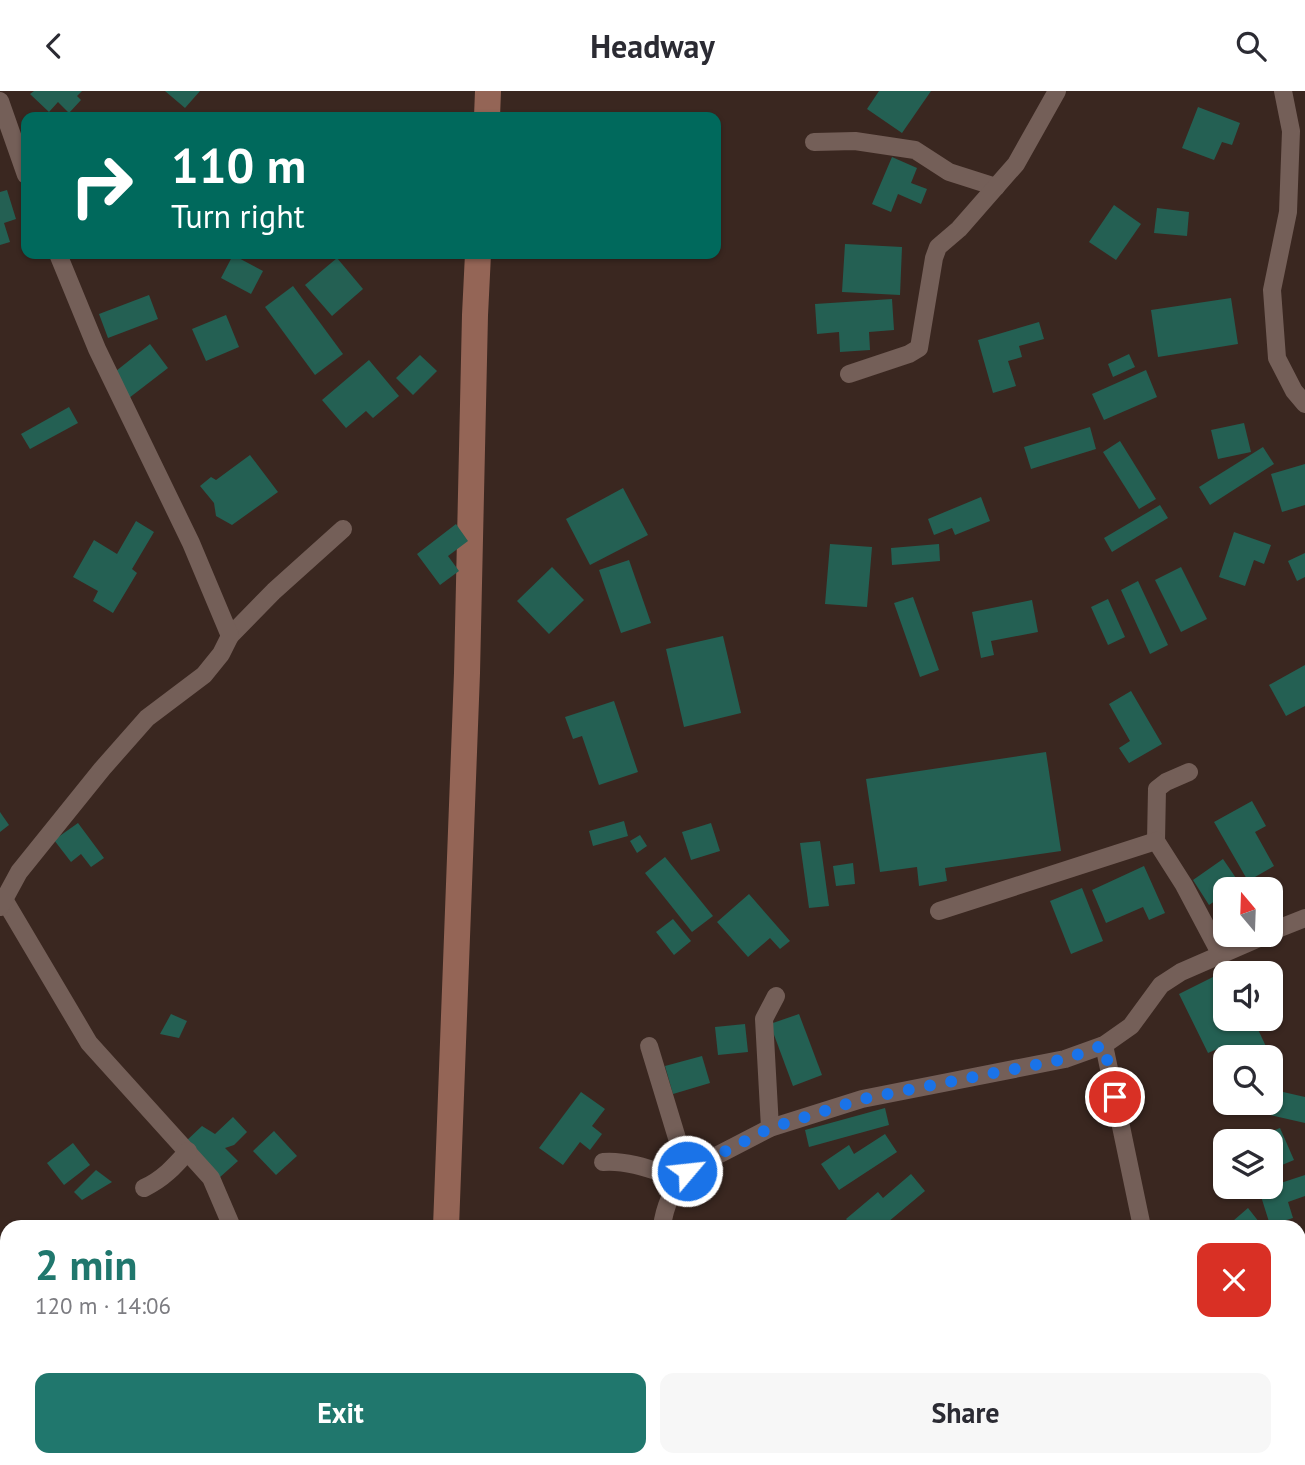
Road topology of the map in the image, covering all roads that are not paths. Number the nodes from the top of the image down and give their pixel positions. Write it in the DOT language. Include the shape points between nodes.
graph roads {
  1 [pos="1057,91"];
  2 [pos="1280,91"];
  3 [pos="0,101"];
  4 [pos="814,142"];
  5 [pos="21,161"];
  6 [pos="996,187"];
  7 [pos="60,259"];
  8 [pos="849,374"];
  9 [pos="1305,404"];
  10 [pos="343,529"];
  11 [pos="230,636"];
  12 [pos="1189,772"];
  13 [pos="1156,841"];
  14 [pos="3,904"];
  15 [pos="939,911"];
  16 [pos="1305,918"];
  17 [pos="1283,927"];
  18 [pos="1235,947"];
  19 [pos="1220,953"];
  20 [pos="776,996"];
  21 [pos="1104,1045"];
  22 [pos="649,1046"];
  23 [pos="770,1128"];
  24 [pos="188,1151"];
  25 [pos="603,1162"];
  26 [pos="683,1175"];
  27 [pos="144,1188"];
  28 [pos="229,1220"];
  29 [pos="663,1220"];
  30 [pos="1141,1220"];
  1 -- 6 [label="street" via="1016,164"];
  2 -- 9 [label="street" via="1291,131 1287,212 1272,290 1277,358"];
  3 -- 5 [label="street"];
  4 -- 6 [label="street" via="855,141 915,150 949,172"];
  6 -- 8 [label="street" via="938,247 919,348"];
  7 -- 11 [label="street"];
  10 -- 11 [label="street"];
  11 -- 14 [label="street" via="204,675 147,718 102,769 19,871"];
  12 -- 13 [label="street" via="1157,789"];
  13 -- 15 [label="street"];
  13 -- 19 [label="street"];
  14 -- 24 [label="street" via="89,1044"];
  16 -- 17 [label="street"];
  18 -- 19 [label="street"];
  19 -- 21 [label="street" via="1161,985 1131,1026"];
  20 -- 23 [label="street" via="764,1019"];
  21 -- 23 [label="street" via="1065,1059 862,1099"];
  21 -- 30 [label="street"];
  22 -- 26 [label="street"];
  23 -- 26 [label="street"];
  24 -- 27 [label="street" via="169,1173"];
  24 -- 28 [label="street" via="211,1178"];
  25 -- 26 [label="street"];
  26 -- 29 [label="street"];
}
